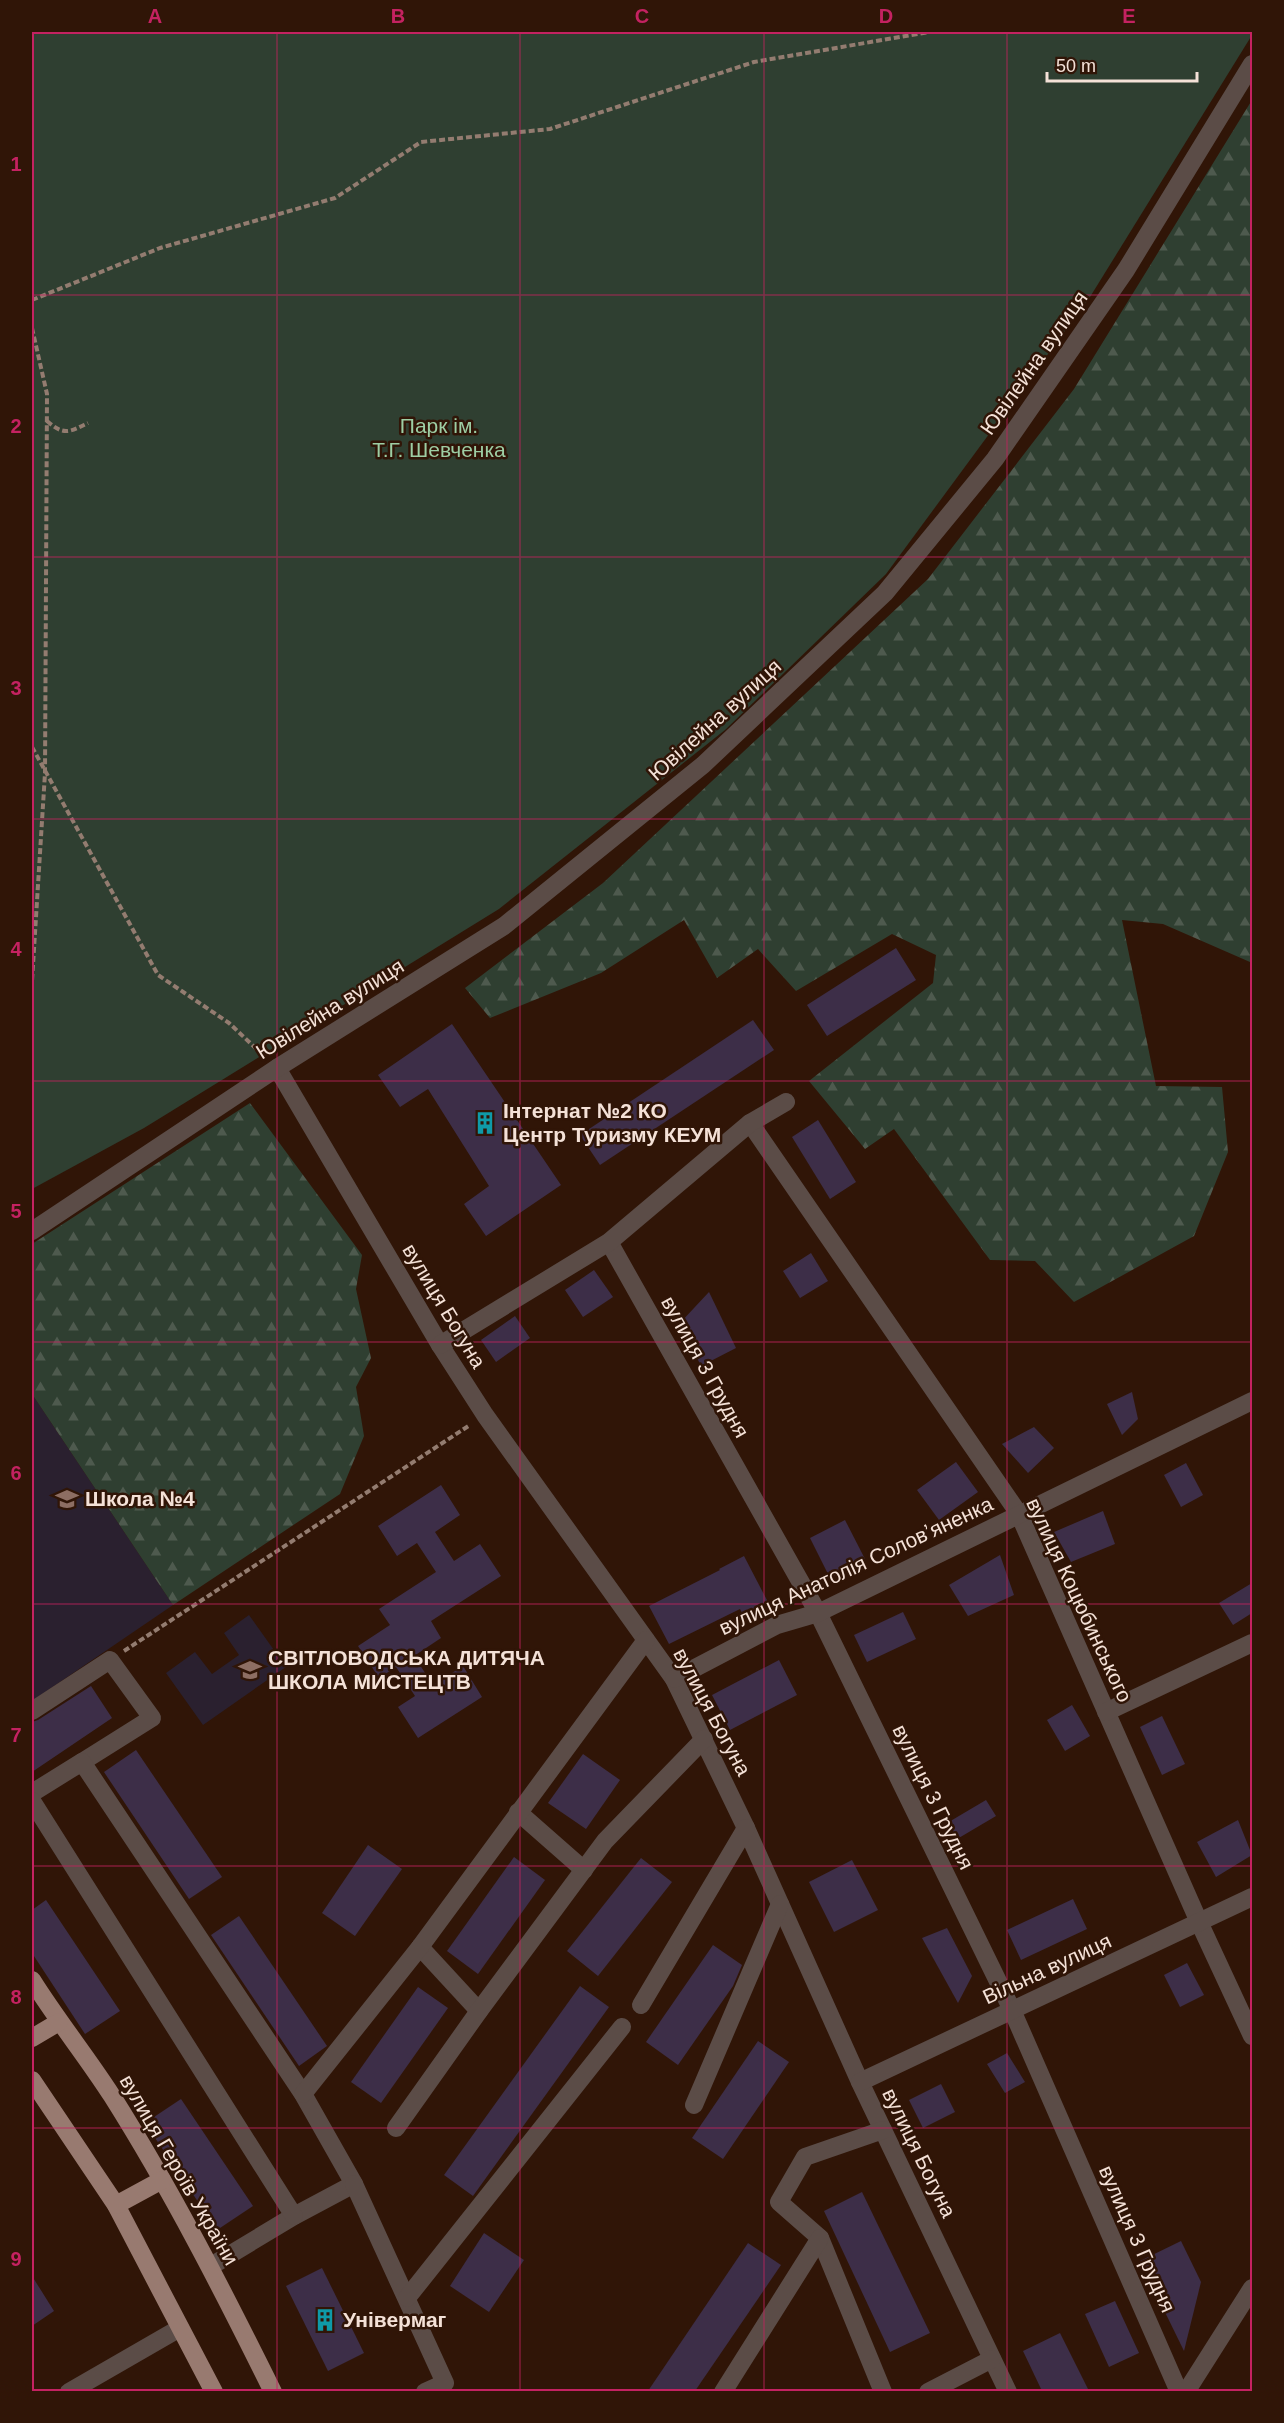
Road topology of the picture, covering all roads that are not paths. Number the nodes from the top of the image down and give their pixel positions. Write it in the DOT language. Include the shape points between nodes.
graph roads {
  1 [pos="1252,64"];
  2 [pos="277,1068"];
  3 [pos="786,1102"];
  4 [pos="750,1123"];
  5 [pos="32,1231"];
  6 [pos="609,1242"];
  7 [pos="440,1345"];
  8 [pos="1252,1401"];
  9 [pos="1018,1514"];
  10 [pos="818,1613"];
  11 [pos="646,1640"];
  12 [pos="1252,1643"];
  13 [pos="674,1679"];
  14 [pos="32,1711"];
  15 [pos="1106,1712"];
  16 [pos="704,1738"];
  17 [pos="82,1762"];
  18 [pos="32,1793"];
  19 [pos="32,1801"];
  20 [pos="518,1812"];
  21 [pos="746,1828"];
  22 [pos="584,1870"];
  23 [pos="1252,1897"];
  24 [pos="780,1904"];
  25 [pos="1199,1922"];
  26 [pos="420,1947"];
  27 [pos="32,1980"];
  28 [pos="640,2005"];
  29 [pos="1012,2010"];
  30 [pos="479,2011"];
  31 [pos="58,2022"];
  32 [pos="622,2027"];
  33 [pos="1252,2036"];
  34 [pos="32,2038"];
  35 [pos="32,2080"];
  36 [pos="860,2082"];
  37 [pos="303,2094"];
  38 [pos="694,2105"];
  39 [pos="396,2128"];
  40 [pos="883,2130"];
  41 [pos="162,2180"];
  42 [pos="354,2184"];
  43 [pos="116,2205"];
  44 [pos="294,2216"];
  45 [pos="820,2238"];
  46 [pos="211,2266"];
  47 [pos="1252,2289"];
  48 [pos="406,2298"];
  49 [pos="180,2328"];
  50 [pos="992,2359"];
  51 [pos="69,2391"];
  52 [pos="214,2391"];
  53 [pos="273,2391"];
  54 [pos="425,2391"];
  55 [pos="723,2391"];
  56 [pos="883,2391"];
  57 [pos="928,2391"];
  58 [pos="1008,2391"];
  59 [pos="1179,2391"];
  60 [pos="1186,2391"];
  1 -- 2 [label="street, Ювілейна вулиця" via="1126,270 995,459 885,593 703,765 504,926"];
  2 -- 5 [label="street, Ювілейна вулиця"];
  2 -- 7 [label="street, вулиця Богуна"];
  3 -- 4 [label="street"];
  4 -- 6 [label="street"];
  4 -- 9 [label="street, вулиця Коцюбинського"];
  6 -- 7 [label="street"];
  6 -- 10 [label="street, вулиця 3 Грудня"];
  7 -- 11 [label="street, вулиця Богуна" via="485,1415"];
  8 -- 9 [label="street, вулиця Анатолія Соловʼяненка"];
  9 -- 10 [label="street, вулиця Анатолія Соловʼяненка"];
  9 -- 15 [label="street, вулиця Коцюбинського"];
  10 -- 13 [label="street, вулиця Анатолія Соловʼяненка" via="777,1625"];
  10 -- 29 [label="street, вулиця 3 Грудня"];
  11 -- 13 [label="street, вулиця Богуна"];
  11 -- 20 [label="street"];
  12 -- 15 [label="street"];
  13 -- 16 [label="street, вулиця Богуна"];
  14 -- 17 [label="street" via="110,1660 152,1718"];
  15 -- 25 [label="street, вулиця Коцюбинського"];
  16 -- 21 [label="street, вулиця Богуна"];
  16 -- 22 [label="street" via="605,1841"];
  17 -- 18 [label="street"];
  17 -- 37 [label="street"];
  19 -- 44 [label="street"];
  20 -- 22 [label="street"];
  20 -- 26 [label="street"];
  21 -- 24 [label="street, вулиця Богуна"];
  21 -- 28 [label="street"];
  22 -- 30 [label="street"];
  23 -- 25 [label="street, Вільна вулиця"];
  24 -- 36 [label="street, вулиця Богуна"];
  24 -- 38 [label="street"];
  25 -- 29 [label="street, Вільна вулиця"];
  25 -- 33 [label="street, вулиця Коцюбинського"];
  26 -- 30 [label="street"];
  26 -- 37 [label="street"];
  27 -- 31 [label="main road, вулиця Героїв України"];
  29 -- 36 [label="street, Вільна вулиця"];
  29 -- 59 [label="street, вулиця 3 Грудня"];
  30 -- 39 [label="street"];
  31 -- 34 [label="main road"];
  31 -- 41 [label="main road, вулиця Героїв України" via="111,2095"];
  32 -- 48 [label="street"];
  35 -- 43 [label="main road"];
  36 -- 40 [label="street, вулиця Богуна"];
  37 -- 42 [label="street"];
  40 -- 45 [label="street" via="806,2157 779,2202"];
  40 -- 50 [label="street, вулиця Богуна"];
  41 -- 43 [label="main road"];
  41 -- 46 [label="main road, вулиця Героїв України"];
  42 -- 44 [label="street"];
  42 -- 48 [label="street"];
  43 -- 49 [label="main road"];
  44 -- 46 [label="street"];
  45 -- 55 [label="street"];
  45 -- 56 [label="street"];
  46 -- 53 [label="main road, вулиця Героїв України"];
  47 -- 60 [label="street"];
  48 -- 54 [label="street" via="445,2383"];
  49 -- 51 [label="street"];
  49 -- 52 [label="main road"];
  50 -- 57 [label="street"];
  50 -- 58 [label="street, вулиця Богуна"];
}
